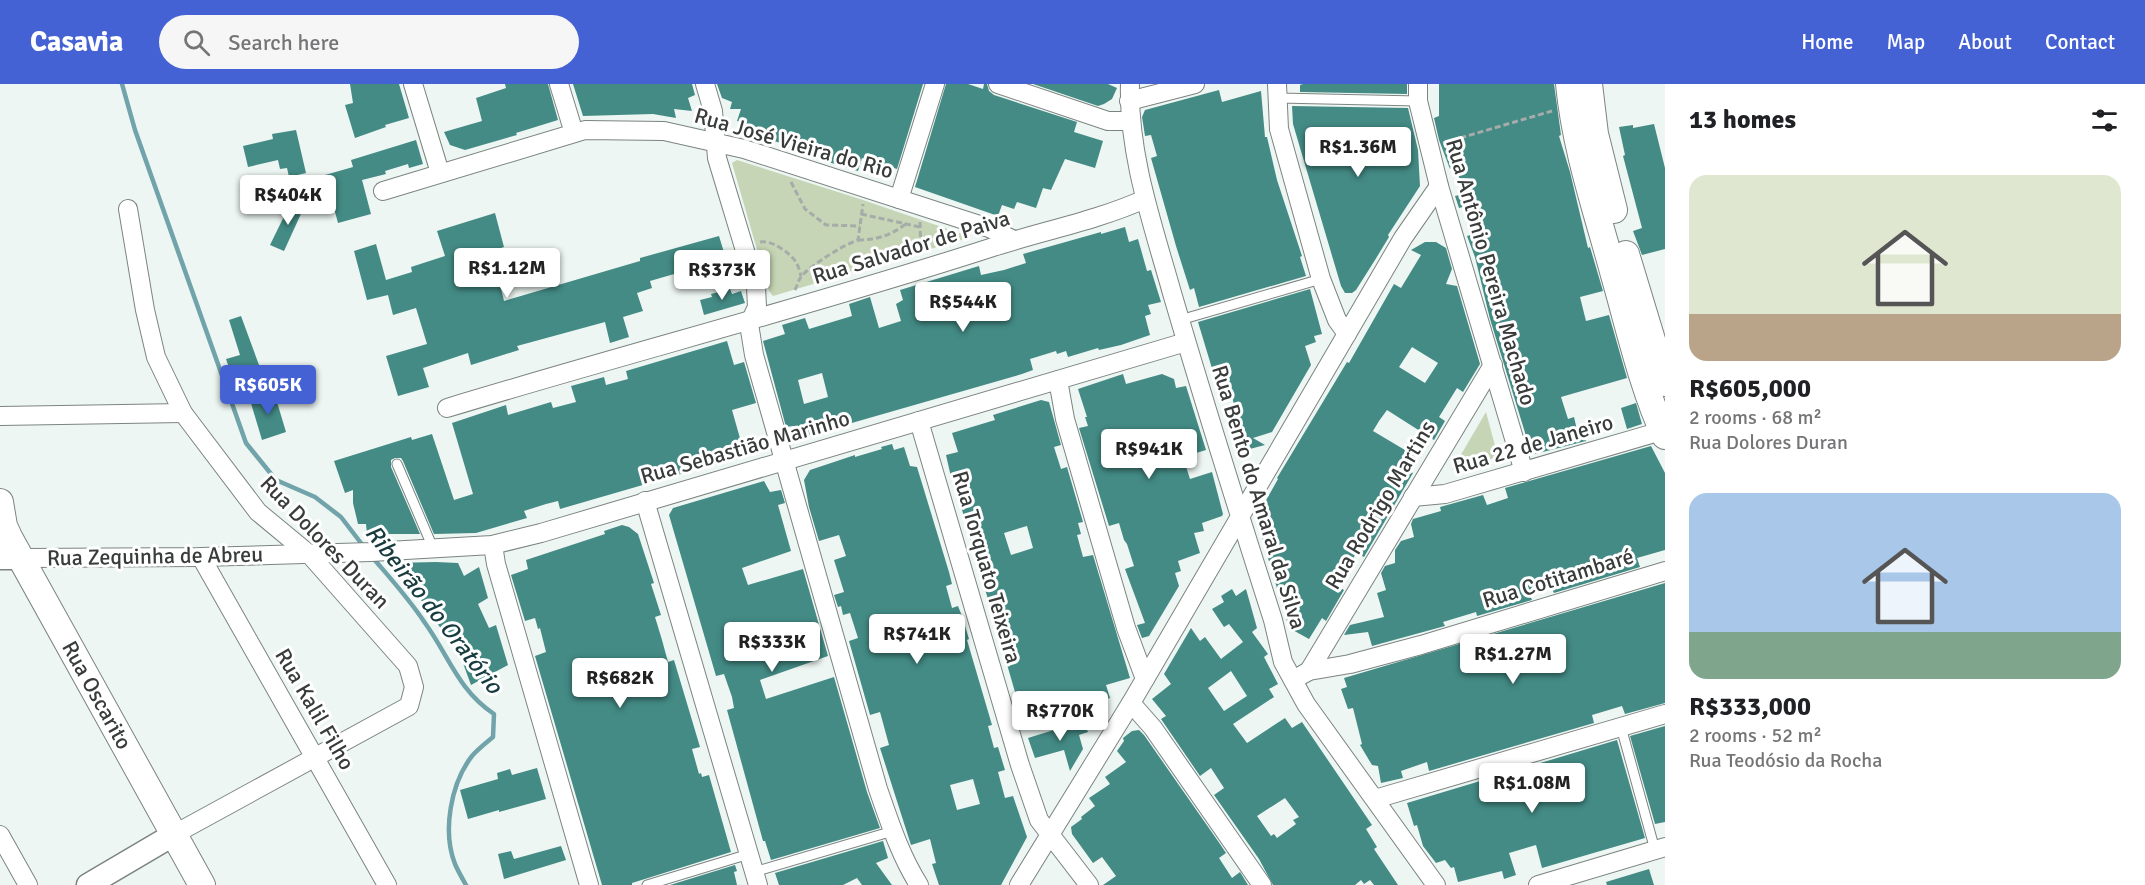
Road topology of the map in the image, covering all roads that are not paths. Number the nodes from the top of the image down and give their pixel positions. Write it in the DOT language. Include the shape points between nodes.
graph roads {
  1 [pos="413,84"];
  2 [pos="559,84"];
  3 [pos="705,84"];
  4 [pos="935,84"];
  5 [pos="998,84"];
  6 [pos="1195,84"];
  7 [pos="1589,84"];
  8 [pos="1277,91"];
  9 [pos="1130,92"];
  10 [pos="1418,93"];
  11 [pos="1570,95"];
  12 [pos="1131,121"];
  13 [pos="574,133"];
  14 [pos="716,142"];
  15 [pos="440,173"];
  16 [pos="1439,186"];
  17 [pos="383,191"];
  18 [pos="899,199"];
  19 [pos="1146,199"];
  20 [pos="128,209"];
  21 [pos="1014,240"];
  22 [pos="1321,279"];
  23 [pos="751,320"];
  24 [pos="1180,320"];
  25 [pos="1347,334"];
  26 [pos="1186,342"];
  27 [pos="1493,365"];
  28 [pos="1658,370"];
  29 [pos="1058,380"];
  30 [pos="447,408"];
  31 [pos="183,413"];
  32 [pos="0,416"];
  33 [pos="919,421"];
  34 [pos="1664,432"];
  35 [pos="785,461"];
  36 [pos="397,464"];
  37 [pos="1524,472"];
  38 [pos="1413,497"];
  39 [pos="645,501"];
  40 [pos="0,502"];
  41 [pos="1240,517"];
  42 [pos="493,545"];
  43 [pos="433,548"];
  44 [pos="310,555"];
  45 [pos="201,557"];
  46 [pos="11,558"];
  47 [pos="1665,571"];
  48 [pos="1301,675"];
  49 [pos="1144,679"];
  50 [pos="1131,704"];
  51 [pos="1665,714"];
  52 [pos="1621,727"];
  53 [pos="315,759"];
  54 [pos="1375,799"];
  55 [pos="892,831"];
  56 [pos="1050,833"];
  57 [pos="0,835"];
  58 [pos="173,836"];
  59 [pos="1660,848"];
  60 [pos="749,854"];
  61 [pos="756,879"];
  62 [pos="28,885"];
  63 [pos="88,885"];
  64 [pos="202,885"];
  65 [pos="387,885"];
  66 [pos="589,885"];
  67 [pos="647,885"];
  68 [pos="919,885"];
  69 [pos="1019,885"];
  70 [pos="1089,885"];
  71 [pos="1262,885"];
  72 [pos="1436,885"];
  73 [pos="1538,885"];
  1 -- 15 [label="street"];
  2 -- 13 [label="street"];
  3 -- 14 [label="street"];
  4 -- 18 [label="street"];
  5 -- 12 [label="street" via="1108,121"];
  6 -- 9 [label="street"];
  7 -- 28 [label="main road" via="1595,134"];
  8 -- 10 [label="lane"];
  8 -- 22 [label="street" via="1279,129"];
  9 -- 12 [label="street, Rua Bento do Amaral da Silva"];
  10 -- 16 [label="street, Rua Antônio Pereira Machado"];
  11 -- 28 [label="main road" via="1583,160"];
  12 -- 19 [label="street, Rua Bento do Amaral da Silva"];
  13 -- 14 [label="street, Rua José Vieira do Rio" via="664,131"];
  13 -- 15 [label="street, Rua José Vieira do Rio"];
  14 -- 18 [label="street, Rua José Vieira do Rio"];
  14 -- 23 [label="street" via="717,158 756,287 757,307"];
  15 -- 17 [label="street, Rua José Vieira do Rio"];
  16 -- 25 [label="street" via="1403,238"];
  16 -- 27 [label="street, Rua Antônio Pereira Machado"];
  18 -- 21 [label="street, Rua José Vieira do Rio"];
  19 -- 21 [label="street, Rua Salvador de Paiva"];
  19 -- 24 [label="street, Rua Bento do Amaral da Silva"];
  20 -- 31 [label="street, Rua Dolores Duran" via="156,357"];
  21 -- 23 [label="street, Rua Salvador de Paiva"];
  22 -- 24 [label="lane"];
  22 -- 25 [label="street" via="1337,320"];
  23 -- 30 [label="street, Rua Salvador de Paiva"];
  23 -- 35 [label="street" via="754,355"];
  24 -- 26 [label="street, Rua Bento do Amaral da Silva"];
  25 -- 41 [label="street"];
  26 -- 29 [label="street, Rua Sebastião Marinho"];
  26 -- 41 [label="street, Rua Bento do Amaral da Silva"];
  27 -- 37 [label="street, Rua Antônio Pereira Machado"];
  27 -- 38 [label="street, Rua Rodrigo Martins"];
  28 -- 34 [label="main road"];
  29 -- 33 [label="street, Rua Sebastião Marinho"];
  29 -- 49 [label="street" via="1065,419"];
  31 -- 32 [label="street"];
  31 -- 44 [label="street, Rua Dolores Duran" via="258,512"];
  33 -- 35 [label="street, Rua Sebastião Marinho"];
  33 -- 56 [label="street, Rua Torquato Teixeira" via="1020,765 1039,820"];
  34 -- 37 [label="street, Rua 22 de Janeiro"];
  35 -- 39 [label="street, Rua Sebastião Marinho"];
  35 -- 55 [label="street"];
  36 -- 43 [label="lane"];
  37 -- 38 [label="street, Rua 22 de Janeiro" via="1444,494"];
  38 -- 48 [label="street, Rua Rodrigo Martins"];
  39 -- 42 [label="street, Rua Sebastião Marinho"];
  39 -- 60 [label="street"];
  40 -- 46 [label="main road, Rua Oscarito"];
  41 -- 48 [label="street, Rua Bento do Amaral da Silva" via="1283,662"];
  41 -- 49 [label="street"];
  42 -- 43 [label="street, Rua Sebastião Marinho"];
  42 -- 66 [label="street"];
  43 -- 44 [label="street, Rua Sebastião Marinho"];
  44 -- 45 [label="street, Rua Zequinha de Abreu"];
  44 -- 53 [label="street, Rua Dolores Duran" via="408,666 414,687 409,706"];
  45 -- 46 [label="street, Rua Zequinha de Abreu"];
  45 -- 53 [label="street, Rua Kalil Filho"];
  46 -- 58 [label="main road, Rua Oscarito"];
  47 -- 48 [label="street, Rua Cotitambaré" via="1421,645"];
  48 -- 54 [label="street, Rua Bento do Amaral da Silva" via="1306,704"];
  49 -- 50 [label="street"];
  50 -- 56 [label="street"];
  50 -- 71 [label="street" via="1153,728"];
  51 -- 52 [label="street"];
  52 -- 54 [label="street"];
  52 -- 59 [label="lane"];
  53 -- 58 [label="street"];
  53 -- 65 [label="street, Rua Kalil Filho"];
  54 -- 72 [label="street, Rua Bento do Amaral da Silva"];
  55 -- 61 [label="lane"];
  55 -- 68 [label="street"];
  56 -- 69 [label="street"];
  56 -- 70 [label="street, Rua Torquato Teixeira"];
  57 -- 62 [label="street"];
  58 -- 63 [label="street"];
  58 -- 64 [label="main road, Rua Oscarito"];
  59 -- 73 [label="street"];
  60 -- 61 [label="street"];
  60 -- 67 [label="lane"];
}
